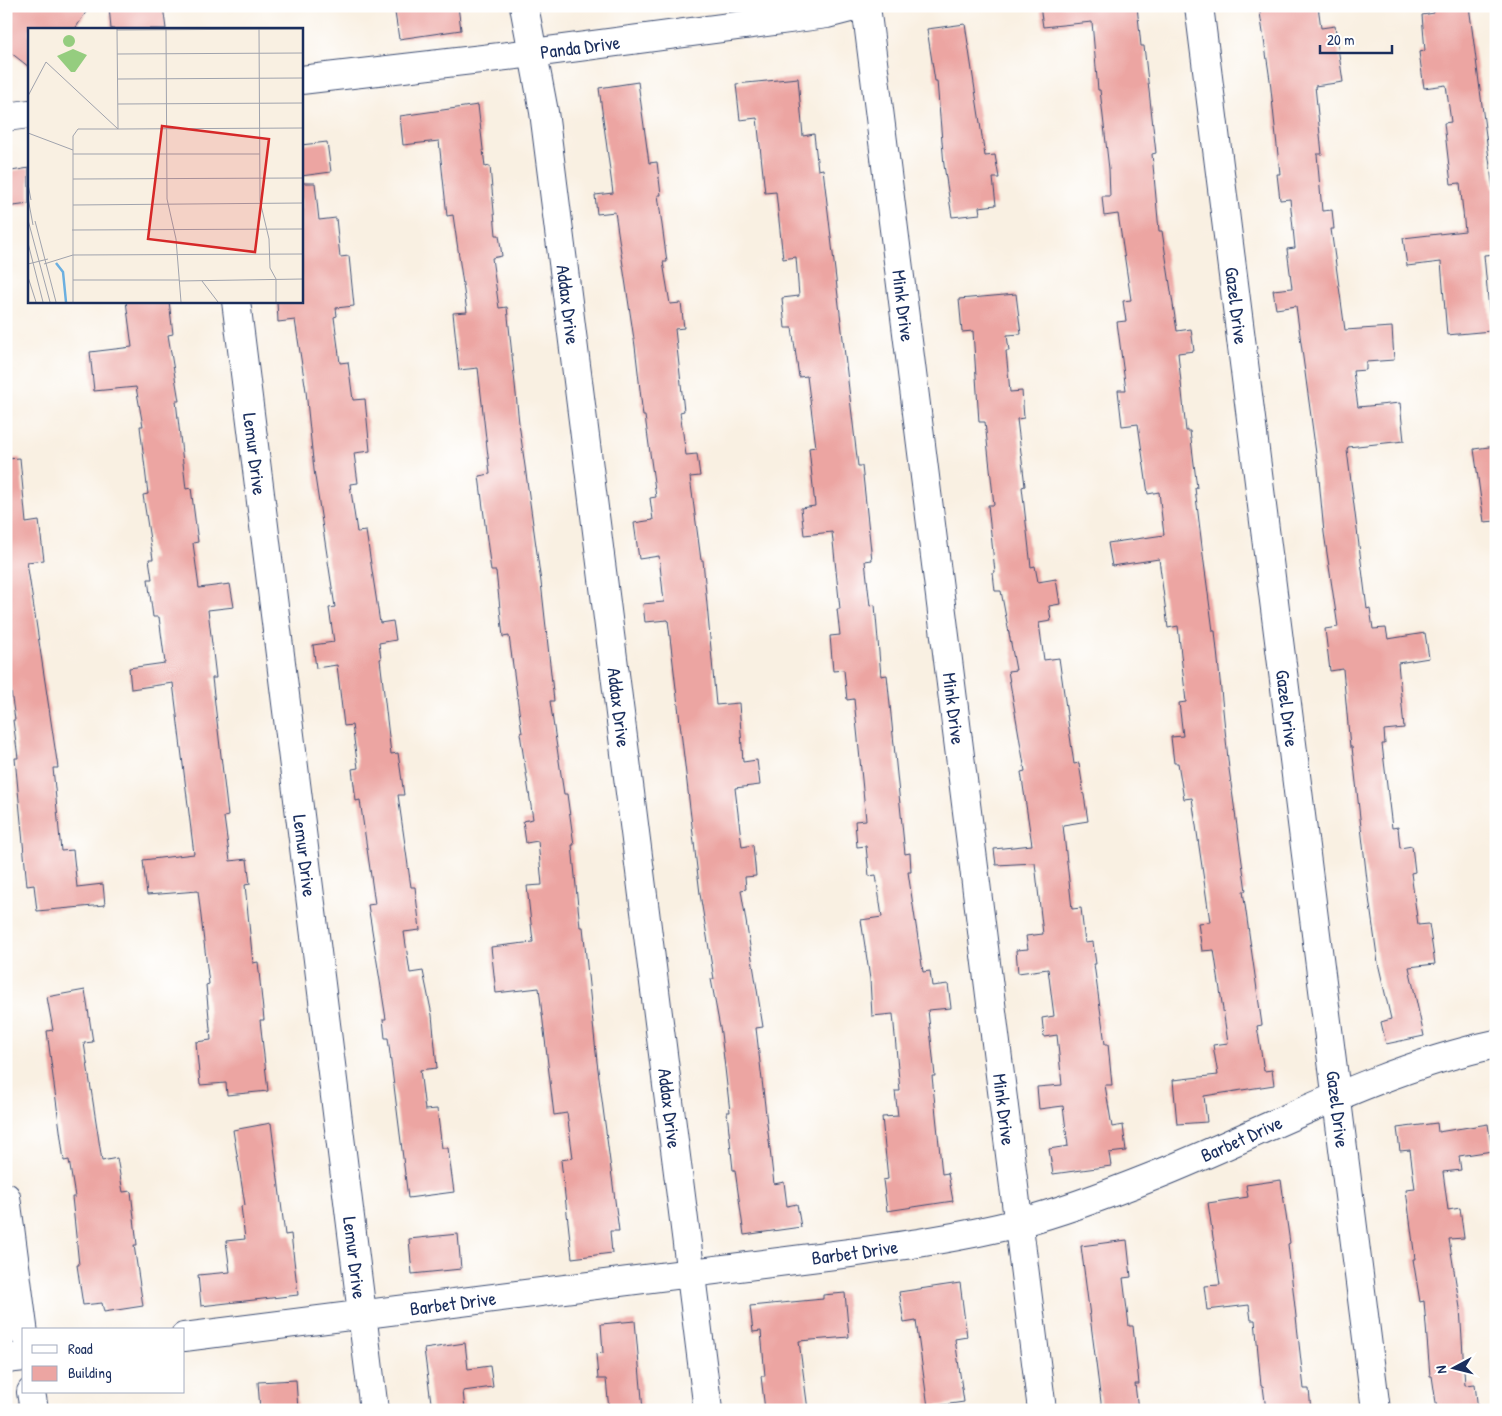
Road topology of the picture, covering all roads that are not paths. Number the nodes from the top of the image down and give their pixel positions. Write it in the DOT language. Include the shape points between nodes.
graph roads {
  1 [pos="524,6"];
  2 [pos="858,6"];
  3 [pos="866,6"];
  4 [pos="1199,6"];
  5 [pos="533,54"];
  6 [pos="302,80"];
  7 [pos="28,114"];
  8 [pos="6,117"];
  9 [pos="236,302"];
  10 [pos="1496,1044"];
  11 [pos="1338,1097"];
  12 [pos="6,1197"];
  13 [pos="1018,1223"];
  14 [pos="691,1274"];
  15 [pos="362,1314"];
  16 [pos="23,1328"];
  17 [pos="185,1337"];
  18 [pos="22,1356"];
  19 [pos="6,1359"];
  20 [pos="31,1394"];
  21 [pos="34,1410"];
  22 [pos="374,1410"];
  23 [pos="708,1410"];
  24 [pos="1042,1410"];
  25 [pos="1376,1410"];
  1 -- 5 [label="street, Addax Drive"];
  2 -- 5 [label="street, Panda Drive" via="827,14"];
  3 -- 13 [label="street, Mink Drive"];
  4 -- 11 [label="street, Gazel Drive"];
  5 -- 6 [label="street, Panda Drive"];
  5 -- 14 [label="street, Addax Drive" via="544,112"];
  7 -- 8 [label="street"];
  9 -- 15 [label="street, Lemur Drive"];
  10 -- 11 [label="street, Barbet Drive" via="1404,1071"];
  11 -- 13 [label="street, Barbet Drive" via="1155,1176"];
  11 -- 25 [label="street, Gazel Drive"];
  12 -- 16 [label="street"];
  13 -- 14 [label="street, Barbet Drive" via="947,1239"];
  13 -- 24 [label="street, Mink Drive"];
  14 -- 15 [label="street, Barbet Drive"];
  14 -- 23 [label="street, Addax Drive"];
  15 -- 17 [label="street, Barbet Drive"];
  15 -- 22 [label="street, Lemur Drive"];
  18 -- 19 [label="street"];
  20 -- 21 [label="street"];
}
